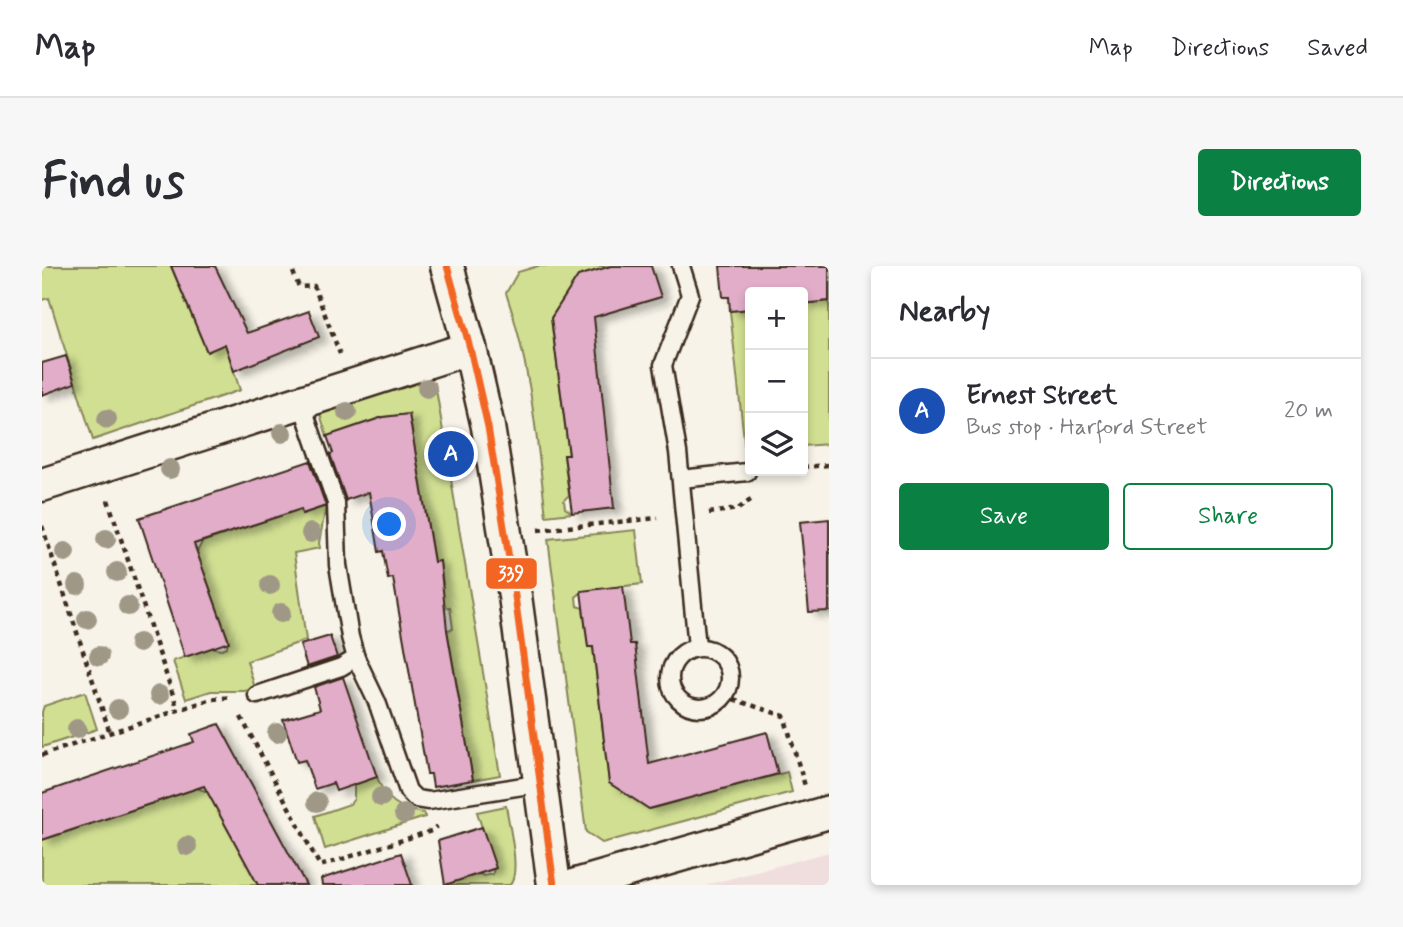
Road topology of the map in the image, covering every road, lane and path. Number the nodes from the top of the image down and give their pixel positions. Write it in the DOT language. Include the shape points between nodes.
graph roads {
  1 [pos="447,266"];
  2 [pos="681,266"];
  3 [pos="293,272"];
  4 [pos="470,348"];
  5 [pos="352,385"];
  6 [pos="301,402"];
  7 [pos="829,465"];
  8 [pos="808,467"];
  9 [pos="745,472"];
  10 [pos="681,479"];
  11 [pos="42,485"];
  12 [pos="108,500"];
  13 [pos="42,526"];
  14 [pos="697,647"];
  15 [pos="356,659"];
  16 [pos="257,695"];
  17 [pos="724,696"];
  18 [pos="230,697"];
  19 [pos="178,710"];
  20 [pos="110,733"];
  21 [pos="42,755"];
  22 [pos="542,782"];
  23 [pos="818,802"];
  24 [pos="446,820"];
  25 [pos="554,885"];
  26 [pos="576,885"];
  1 -- 4 [label="street"];
  2 -- 10 [label="lane" via="690,295 663,365"];
  3 -- 5 [label="path" via="299,287 314,286"];
  4 -- 5 [label="street"];
  4 -- 22 [label="street" via="488,427"];
  5 -- 6 [label="street"];
  6 -- 11 [label="street"];
  6 -- 15 [label="lane" via="336,503 341,588"];
  7 -- 8 [label="path"];
  9 -- 10 [label="lane"];
  10 -- 14 [label="lane"];
  12 -- 19 [label="path"];
  13 -- 20 [label="path"];
  14 -- 17 [label="lane" via="717,653 729,668"];
  14 -- 17 [label="lane" via="673,664 673,693 698,708"];
  15 -- 16 [label="lane"];
  15 -- 22 [label="lane" via="377,702 408,791 416,799 429,801"];
  16 -- 18 [label="path"];
  17 -- 23 [label="path" via="783,716"];
  18 -- 19 [label="path"];
  18 -- 24 [label="path" via="320,866 430,831"];
  19 -- 20 [label="path"];
  20 -- 21 [label="path"];
  22 -- 25 [label="street"];
  23 -- 26 [label="street"];
}
